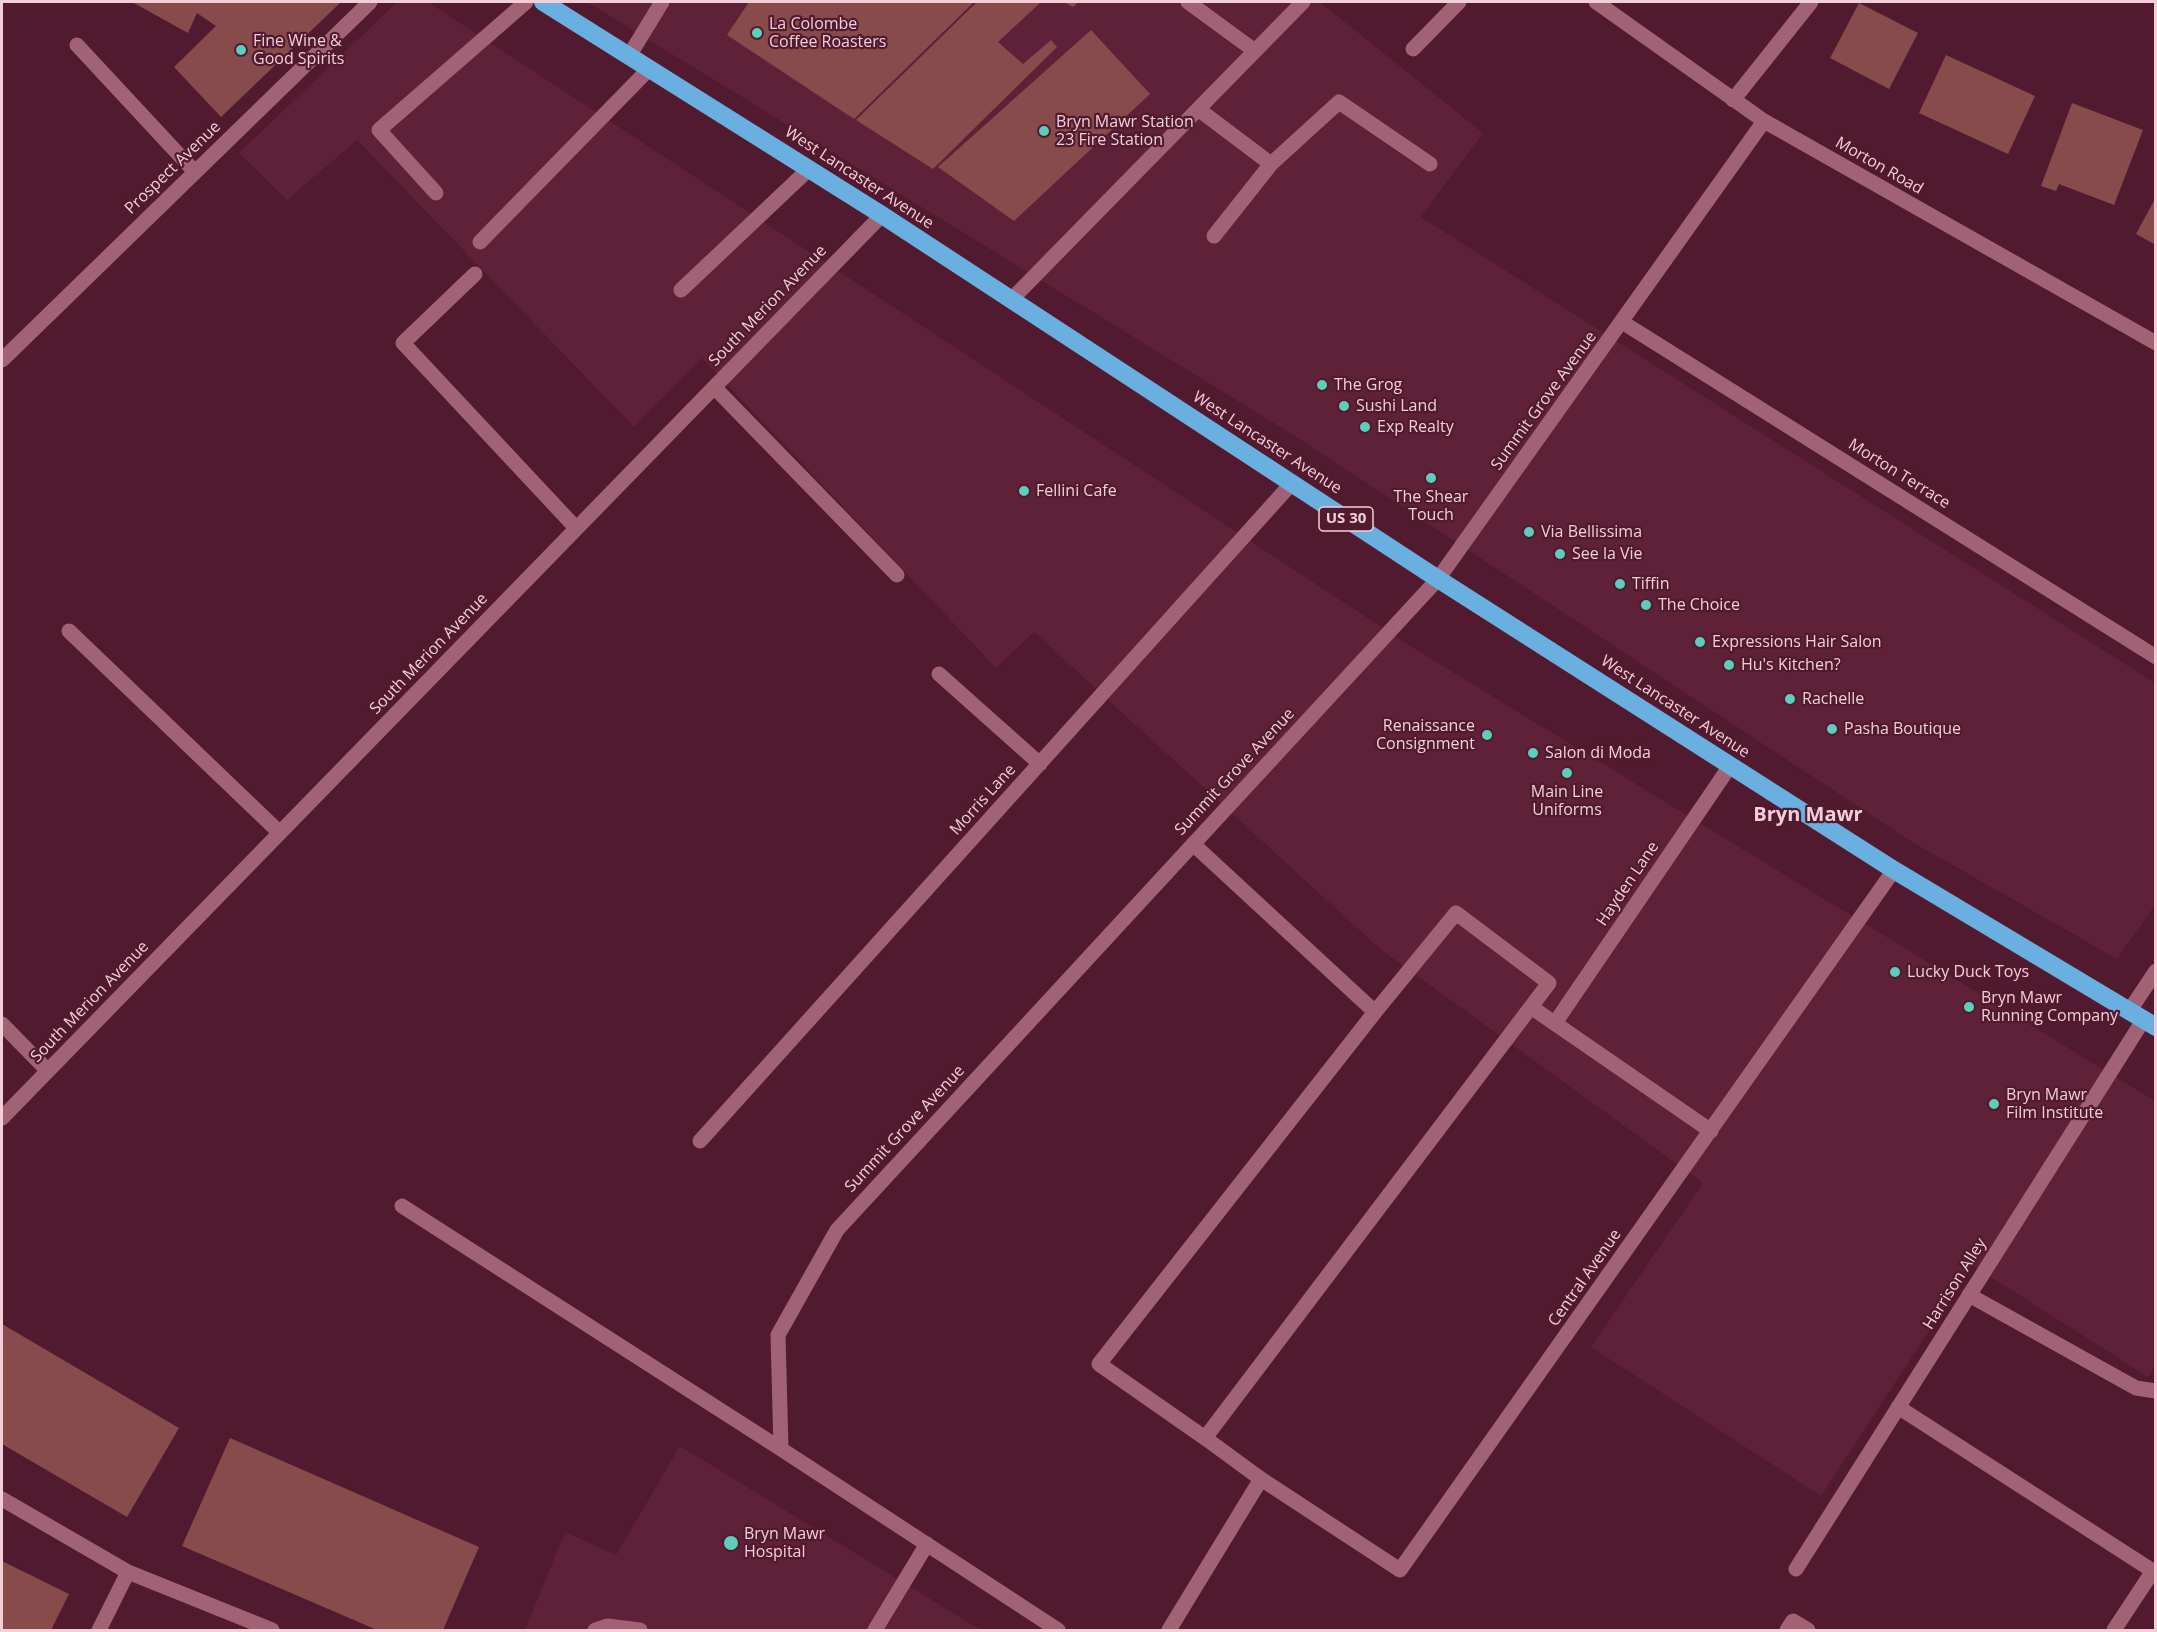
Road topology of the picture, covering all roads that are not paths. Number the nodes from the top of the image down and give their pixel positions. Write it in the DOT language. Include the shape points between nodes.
graph roads {
  1 [pos="370,2"];
  2 [pos="526,2"];
  3 [pos="543,2"];
  4 [pos="662,2"];
  5 [pos="1188,2"];
  6 [pos="1303,2"];
  7 [pos="1459,2"];
  8 [pos="1596,2"];
  9 [pos="1811,2"];
  10 [pos="77,45"];
  11 [pos="1413,49"];
  12 [pos="1255,51"];
  13 [pos="629,56"];
  14 [pos="650,68"];
  15 [pos="1733,100"];
  16 [pos="1198,109"];
  17 [pos="1764,122"];
  18 [pos="1271,164"];
  19 [pos="1430,164"];
  20 [pos="809,169"];
  21 [pos="195,172"];
  22 [pos="436,193"];
  23 [pos="882,215"];
  24 [pos="1214,236"];
  25 [pos="480,242"];
  26 [pos="476,274"];
  27 [pos="681,290"];
  28 [pos="1012,299"];
  29 [pos="1622,322"];
  30 [pos="2156,343"];
  31 [pos="2,360"];
  32 [pos="714,387"];
  33 [pos="1292,483"];
  34 [pos="576,528"];
  35 [pos="897,575"];
  36 [pos="1438,579"];
  37 [pos="69,631"];
  38 [pos="2156,657"];
  39 [pos="939,674"];
  40 [pos="1040,764"];
  41 [pos="1730,766"];
  42 [pos="280,833"];
  43 [pos="1193,844"];
  44 [pos="1893,870"];
  45 [pos="2156,971"];
  46 [pos="1531,1007"];
  47 [pos="1375,1012"];
  48 [pos="2143,1019"];
  49 [pos="1555,1023"];
  50 [pos="2,1024"];
  51 [pos="48,1071"];
  52 [pos="2,1118"];
  53 [pos="1711,1131"];
  54 [pos="700,1141"];
  55 [pos="402,1206"];
  56 [pos="1969,1295"];
  57 [pos="2156,1391"];
  58 [pos="1898,1407"];
  59 [pos="1205,1438"];
  60 [pos="781,1449"];
  61 [pos="1261,1479"];
  62 [pos="2,1499"];
  63 [pos="927,1544"];
  64 [pos="1796,1569"];
  65 [pos="128,1572"];
  66 [pos="99,1630"];
  67 [pos="272,1630"];
  68 [pos="596,1630"];
  69 [pos="640,1630"];
  70 [pos="875,1630"];
  71 [pos="1058,1630"];
  72 [pos="1169,1630"];
  73 [pos="1786,1630"];
  74 [pos="1808,1630"];
  75 [pos="2114,1630"];
  1 -- 21 [label="street, Prospect Avenue"];
  2 -- 22 [label="street" via="379,130"];
  3 -- 13 [label="highway, West Lancaster Avenue / US 30"];
  4 -- 13 [label="street"];
  5 -- 12 [label="street"];
  6 -- 12 [label="street"];
  7 -- 11 [label="street"];
  8 -- 15 [label="street, Morton Road"];
  9 -- 15 [label="street"];
  10 -- 21 [label="street"];
  12 -- 16 [label="street"];
  13 -- 14 [label="highway, West Lancaster Avenue / US 30"];
  14 -- 20 [label="highway, West Lancaster Avenue / US 30"];
  14 -- 25 [label="street"];
  15 -- 17 [label="street, Morton Road"];
  16 -- 18 [label="street"];
  16 -- 28 [label="street"];
  17 -- 29 [label="street, Summit Grove Avenue"];
  17 -- 30 [label="street, Morton Road"];
  18 -- 19 [label="street" via="1339,102"];
  18 -- 24 [label="street"];
  20 -- 23 [label="highway, West Lancaster Avenue / US 30"];
  20 -- 27 [label="street"];
  21 -- 31 [label="street, Prospect Avenue"];
  23 -- 28 [label="highway, West Lancaster Avenue / US 30"];
  23 -- 32 [label="street, South Merion Avenue"];
  26 -- 34 [label="street" via="403,344"];
  28 -- 33 [label="highway, West Lancaster Avenue / US 30"];
  29 -- 36 [label="street, Summit Grove Avenue"];
  29 -- 38 [label="street, Morton Terrace"];
  32 -- 34 [label="street, South Merion Avenue"];
  32 -- 35 [label="street"];
  33 -- 36 [label="highway, West Lancaster Avenue / US 30"];
  33 -- 40 [label="street, Morris Lane"];
  34 -- 42 [label="street, South Merion Avenue"];
  36 -- 41 [label="highway, West Lancaster Avenue / US 30"];
  36 -- 43 [label="street, Summit Grove Avenue"];
  37 -- 42 [label="street"];
  39 -- 40 [label="street"];
  40 -- 54 [label="street, Morris Lane"];
  41 -- 44 [label="highway, West Lancaster Avenue / US 30"];
  41 -- 49 [label="street, Hayden Lane"];
  42 -- 51 [label="street, South Merion Avenue"];
  43 -- 47 [label="street"];
  43 -- 60 [label="street, Summit Grove Avenue" via="837,1230 778,1335"];
  44 -- 48 [label="highway, West Lancaster Avenue / US 30"];
  44 -- 53 [label="street, Central Avenue"];
  45 -- 48 [label="street"];
  46 -- 47 [label="street" via="1550,983 1456,913"];
  46 -- 49 [label="street"];
  46 -- 59 [label="street"];
  47 -- 59 [label="street" via="1099,1364"];
  48 -- 56 [label="street, Harrison Alley"];
  49 -- 53 [label="street"];
  50 -- 51 [label="street"];
  51 -- 52 [label="street, South Merion Avenue"];
  53 -- 61 [label="street, Central Avenue" via="1400,1570"];
  55 -- 60 [label="street"];
  56 -- 57 [label="street" via="2136,1388"];
  56 -- 58 [label="street, Harrison Alley"];
  58 -- 64 [label="street, Harrison Alley"];
  58 -- 75 [label="street" via="2153,1571"];
  59 -- 61 [label="street"];
  60 -- 63 [label="street"];
  61 -- 72 [label="street"];
  62 -- 65 [label="street"];
  63 -- 70 [label="street"];
  63 -- 71 [label="street"];
  65 -- 66 [label="street"];
  65 -- 67 [label="street"];
  68 -- 69 [label="street" via="607,1626"];
  73 -- 74 [label="street" via="1793,1621"];
}
